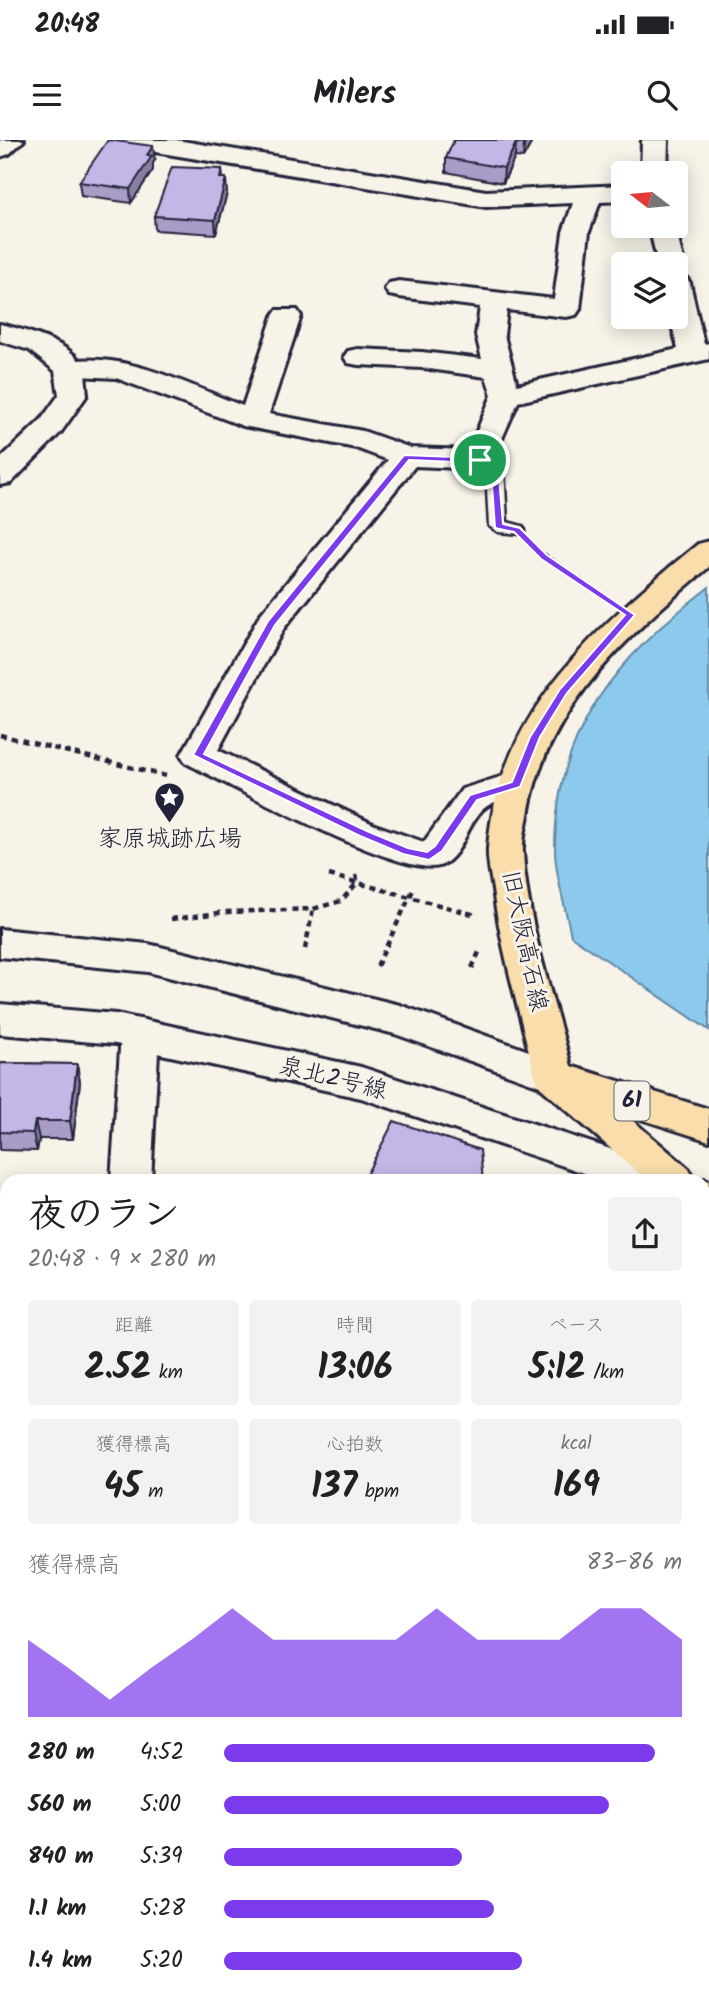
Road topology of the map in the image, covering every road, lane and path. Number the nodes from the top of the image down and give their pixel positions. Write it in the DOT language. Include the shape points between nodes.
graph roads {
  1 [pos="11,140"];
  2 [pos="131,140"];
  3 [pos="655,140"];
  4 [pos="0,149"];
  5 [pos="654,161"];
  6 [pos="611,194"];
  7 [pos="589,195"];
  8 [pos="398,289"];
  9 [pos="494,301"];
  10 [pos="287,316"];
  11 [pos="688,317"];
  12 [pos="0,332"];
  13 [pos="701,353"];
  14 [pos="358,357"];
  15 [pos="69,369"];
  16 [pos="502,383"];
  17 [pos="253,420"];
  18 [pos="407,457"];
  19 [pos="480,460"];
  20 [pos="0,475"];
  21 [pos="516,530"];
  22 [pos="709,551"];
  23 [pos="631,615"];
  24 [pos="516,784"];
  25 [pos="429,856"];
  26 [pos="329,876"];
  27 [pos="357,883"];
  28 [pos="410,897"];
  29 [pos="313,909"];
  30 [pos="171,919"];
  31 [pos="475,925"];
  32 [pos="0,943"];
  33 [pos="480,948"];
  34 [pos="305,949"];
  35 [pos="377,966"];
  36 [pos="472,968"];
  37 [pos="0,1018"];
  38 [pos="140,1034"];
  39 [pos="554,1076"];
  40 [pos="709,1125"];
  41 [pos="131,1174"];
  42 [pos="636,1174"];
  43 [pos="667,1174"];
  1 -- 4 [label="street"];
  2 -- 7 [label="street" via="293,156 486,199"];
  3 -- 5 [label="street"];
  6 -- 7 [label="street"];
  7 -- 9 [label="street" via="576,232 566,309"];
  8 -- 9 [label="street"];
  9 -- 16 [label="street" via="490,335"];
  10 -- 17 [label="street"];
  11 -- 13 [label="street"];
  12 -- 15 [label="street" via="39,344"];
  13 -- 16 [label="street"];
  14 -- 16 [label="street" via="422,360"];
  15 -- 17 [label="street" via="120,370"];
  15 -- 20 [label="street" via="73,395 51,426"];
  16 -- 19 [label="street"];
  17 -- 18 [label="street" via="363,440"];
  18 -- 19 [label="street"];
  18 -- 25 [label="street" via="271,623 198,755 363,834"];
  19 -- 21 [label="lane" via="495,468 498,526"];
  21 -- 23 [label="path" via="544,557"];
  22 -- 23 [label="main road, 旧大阪高石線"];
  23 -- 24 [label="main road, 旧大阪高石線" via="564,691 535,737"];
  24 -- 25 [label="street" via="474,798 439,849"];
  24 -- 39 [label="main road, 旧大阪高石線" via="505,850 516,925"];
  25 -- 28 [label="path"];
  26 -- 27 [label="path"];
  27 -- 28 [label="path"];
  27 -- 29 [label="path" via="341,901"];
  28 -- 31 [label="path" via="472,914"];
  28 -- 35 [label="path"];
  29 -- 30 [label="path"];
  29 -- 34 [label="path"];
  32 -- 39 [label="street" via="148,958 400,1020"];
  33 -- 36 [label="path"];
  37 -- 38 [label="street, 泉北2号線"];
  38 -- 41 [label="street"];
  38 -- 42 [label="street, 泉北2号線" via="361,1083"];
  39 -- 40 [label="main road, 61"];
  39 -- 43 [label="main road"];
}
